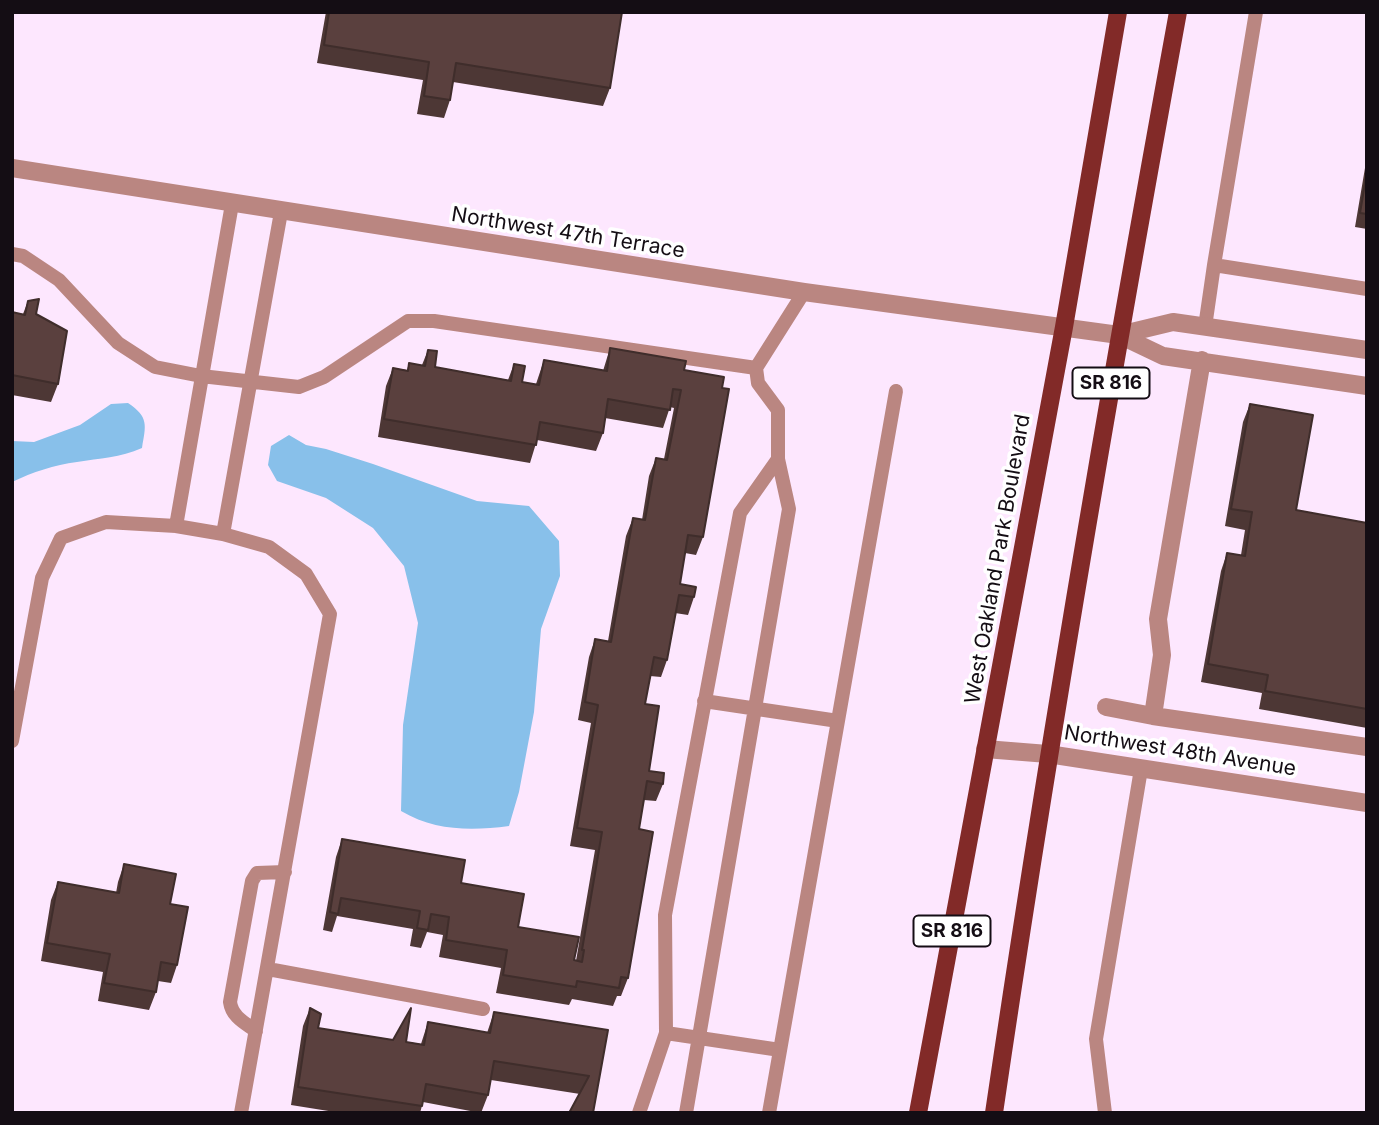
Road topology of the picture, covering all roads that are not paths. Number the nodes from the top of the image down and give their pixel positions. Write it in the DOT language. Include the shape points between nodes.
graph roads {
  1 [pos="1118,12"];
  2 [pos="1178,12"];
  3 [pos="1256,12"];
  4 [pos="12,168"];
  5 [pos="232,204"];
  6 [pos="281,212"];
  7 [pos="12,254"];
  8 [pos="1214,265"];
  9 [pos="1367,289"];
  10 [pos="804,292"];
  11 [pos="1064,327"];
  12 [pos="1205,327"];
  13 [pos="1119,335"];
  14 [pos="1367,350"];
  15 [pos="1202,360"];
  16 [pos="756,368"];
  17 [pos="201,376"];
  18 [pos="249,382"];
  19 [pos="1367,386"];
  20 [pos="895,391"];
  21 [pos="778,459"];
  22 [pos="176,526"];
  23 [pos="223,534"];
  24 [pos="704,701"];
  25 [pos="1106,707"];
  26 [pos="755,708"];
  27 [pos="1153,716"];
  28 [pos="838,721"];
  29 [pos="12,741"];
  30 [pos="1367,747"];
  31 [pos="985,749"];
  32 [pos="1048,754"];
  33 [pos="1142,769"];
  34 [pos="1367,803"];
  35 [pos="285,872"];
  36 [pos="268,969"];
  37 [pos="483,1009"];
  38 [pos="256,1031"];
  39 [pos="666,1033"];
  40 [pos="699,1039"];
  41 [pos="780,1050"];
  42 [pos="999,1112"];
  43 [pos="241,1113"];
  44 [pos="639,1113"];
  45 [pos="686,1113"];
  46 [pos="769,1113"];
  47 [pos="918,1113"];
  48 [pos="1105,1113"];
  1 -- 11 [label="main road, West Oakland Park Boulevard / SR 816"];
  2 -- 13 [label="main road, SR 816"];
  3 -- 8 [label="lane"];
  4 -- 5 [label="street, Northwest 47th Terrace"];
  5 -- 6 [label="street, Northwest 47th Terrace"];
  5 -- 17 [label="lane"];
  6 -- 10 [label="street, Northwest 47th Terrace"];
  6 -- 18 [label="lane"];
  7 -- 17 [label="lane" via="60,280 118,343 155,367"];
  8 -- 9 [label="lane"];
  8 -- 12 [label="lane"];
  10 -- 11 [label="street, Northwest 47th Terrace"];
  10 -- 16 [label="lane"];
  11 -- 13 [label="street, Northwest 47th Terrace"];
  11 -- 31 [label="main road, West Oakland Park Boulevard / SR 816"];
  12 -- 13 [label="street, Northwest 47th Terrace" via="1173,322"];
  12 -- 14 [label="street, Northwest 47th Terrace"];
  13 -- 15 [label="street, Northwest 47th Terrace" via="1163,356"];
  13 -- 32 [label="main road, SR 816"];
  15 -- 19 [label="street, Northwest 47th Terrace"];
  15 -- 27 [label="street" via="1158,620 1162,655"];
  16 -- 18 [label="lane" via="408,321 324,377 299,387"];
  16 -- 21 [label="lane" via="758,383 778,410"];
  17 -- 18 [label="lane"];
  17 -- 22 [label="lane"];
  18 -- 23 [label="lane"];
  20 -- 28 [label="lane"];
  21 -- 24 [label="lane" via="740,513"];
  21 -- 26 [label="lane" via="789,509"];
  22 -- 23 [label="lane"];
  22 -- 29 [label="lane" via="106,522 61,538 42,578"];
  23 -- 35 [label="lane" via="269,547 306,574 330,614"];
  24 -- 26 [label="lane"];
  24 -- 39 [label="lane" via="665,915"];
  25 -- 27 [label="street, Northwest 48th Avenue"];
  26 -- 28 [label="lane"];
  26 -- 40 [label="lane"];
  27 -- 30 [label="street, Northwest 48th Avenue"];
  28 -- 41 [label="lane"];
  31 -- 32 [label="street, Northwest 48th Avenue"];
  31 -- 47 [label="main road, West Oakland Park Boulevard / SR 816"];
  32 -- 33 [label="street, Northwest 48th Avenue"];
  32 -- 42 [label="main road, SR 816"];
  33 -- 34 [label="street, Northwest 48th Avenue"];
  33 -- 48 [label="lane" via="1096,1039"];
  35 -- 36 [label="lane"];
  35 -- 38 [label="lane" via="257,873 252,881 230,1002 237,1018"];
  36 -- 37 [label="lane"];
  36 -- 38 [label="lane"];
  38 -- 43 [label="lane"];
  39 -- 40 [label="lane"];
  39 -- 44 [label="lane"];
  40 -- 41 [label="lane"];
  40 -- 45 [label="lane"];
  41 -- 46 [label="lane"];
}
